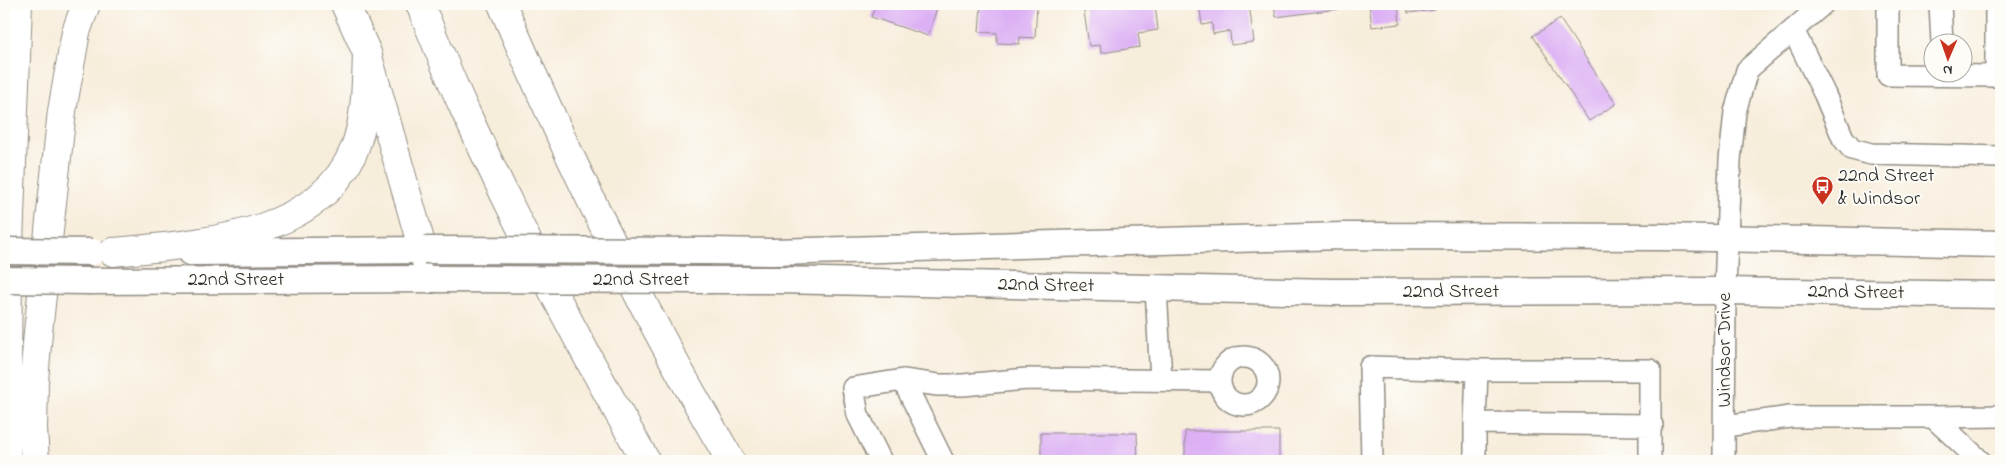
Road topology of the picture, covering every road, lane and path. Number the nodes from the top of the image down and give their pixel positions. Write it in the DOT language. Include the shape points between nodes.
graph roads {
  1 [pos="18,4"];
  2 [pos="86,4"];
  3 [pos="345,4"];
  4 [pos="420,4"];
  5 [pos="502,4"];
  6 [pos="1823,4"];
  7 [pos="1888,4"];
  8 [pos="1940,4"];
  9 [pos="1996,4"];
  10 [pos="1793,30"];
  11 [pos="1941,32"];
  12 [pos="367,53"];
  13 [pos="1922,74"];
  14 [pos="1972,75"];
  15 [pos="14,102"];
  16 [pos="2001,157"];
  17 [pos="1728,240"];
  18 [pos="2001,244"];
  19 [pos="424,250"];
  20 [pos="4,251"];
  21 [pos="102,252"];
  22 [pos="432,279"];
  23 [pos="4,280"];
  24 [pos="1156,288"];
  25 [pos="1725,291"];
  26 [pos="2001,295"];
  27 [pos="1476,370"];
  28 [pos="903,380"];
  29 [pos="1160,380"];
  30 [pos="1220,380"];
  31 [pos="2001,416"];
  32 [pos="1933,417"];
  33 [pos="1475,424"];
  34 [pos="1652,425"];
  35 [pos="1725,426"];
  36 [pos="33,430"];
  37 [pos="1965,457"];
  38 [pos="6,461"];
  39 [pos="35,461"];
  40 [pos="646,461"];
  41 [pos="731,461"];
  42 [pos="881,461"];
  43 [pos="943,461"];
  44 [pos="1372,461"];
  45 [pos="1475,461"];
  46 [pos="1650,461"];
  47 [pos="1724,461"];
  1 -- 15 [label="highway"];
  2 -- 36 [label="highway" via="76,32 62,111 38,332"];
  3 -- 12 [label="highway"];
  4 -- 40 [label="highway" via="506,200"];
  5 -- 41 [label="highway" via="598,217 669,354"];
  6 -- 10 [label="street, Windsor Drive"];
  7 -- 13 [label="street" via="1888,75"];
  8 -- 11 [label="street"];
  9 -- 14 [label="street" via="1996,76"];
  10 -- 16 [label="street" via="1843,138 1852,148 1872,154"];
  10 -- 17 [label="street, Windsor Drive" via="1747,70 1735,112"];
  12 -- 19 [label="highway"];
  12 -- 21 [label="highway" via="366,90 354,150 341,174 322,197 294,215 247,233 183,245"];
  15 -- 36 [label="highway"];
  15 -- 38 [label="highway"];
  17 -- 18 [label="main road, 22nd Street"];
  17 -- 19 [label="main road, 22nd Street, bridge" via="1342,236 773,252"];
  17 -- 25 [label="street, Windsor Drive"];
  19 -- 21 [label="main road, 22nd Street"];
  19 -- 22 [label="highway"];
  20 -- 21 [label="main road, 22nd Street, bridge"];
  22 -- 23 [label="main road, 22nd Street, bridge"];
  22 -- 24 [label="main road, 22nd Street, bridge" via="786,280"];
  24 -- 25 [label="main road, 22nd Street" via="1333,292"];
  24 -- 29 [label="street"];
  25 -- 26 [label="main road, 22nd Street"];
  25 -- 35 [label="street, Windsor Drive"];
  27 -- 33 [label="street"];
  27 -- 34 [label="street" via="1650,370"];
  27 -- 44 [label="street" via="1370,367"];
  28 -- 29 [label="street" via="963,386 1027,379"];
  28 -- 42 [label="street" via="853,388 858,415"];
  28 -- 43 [label="street"];
  29 -- 30 [label="street"];
  31 -- 32 [label="street"];
  32 -- 35 [label="street" via="1790,417"];
  32 -- 37 [label="street"];
  33 -- 34 [label="street"];
  33 -- 45 [label="street"];
  34 -- 46 [label="street"];
  35 -- 47 [label="street, Windsor Drive"];
  36 -- 39 [label="highway"];
}
